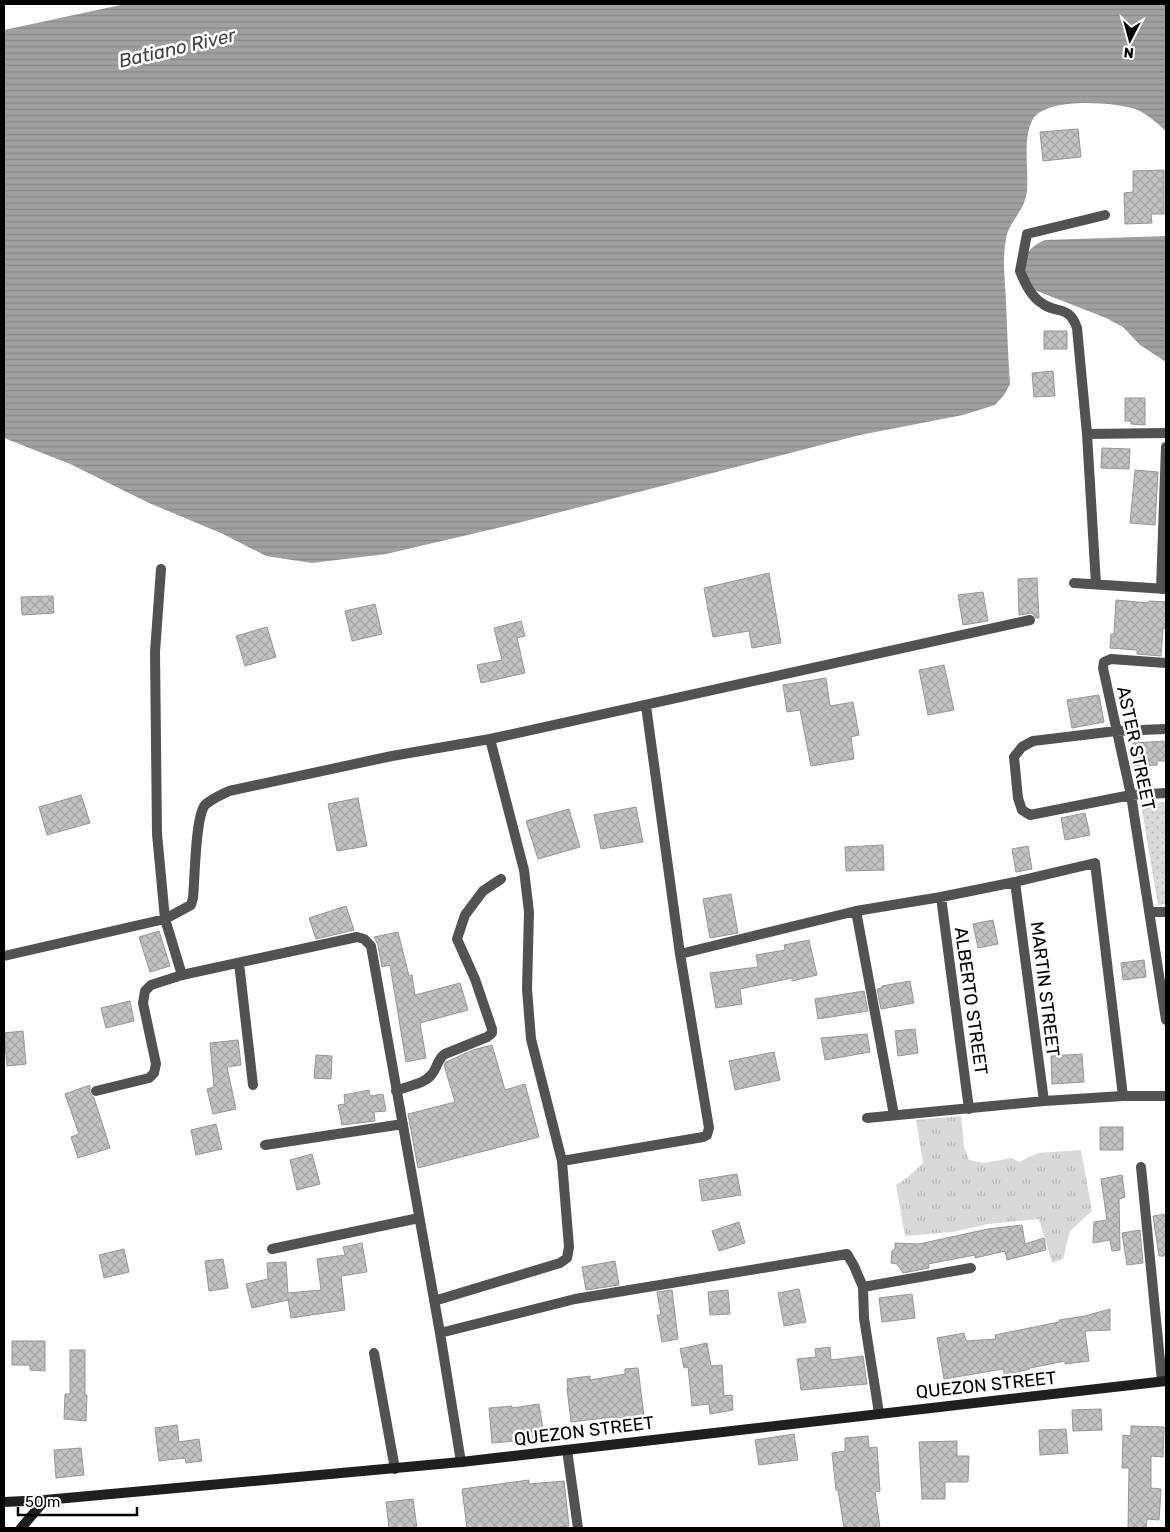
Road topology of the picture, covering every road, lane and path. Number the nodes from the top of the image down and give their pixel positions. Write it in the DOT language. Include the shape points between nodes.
graph roads {
  1 [pos="1105,215"];
  2 [pos="1166,433"];
  3 [pos="1087,434"];
  4 [pos="1166,447"];
  5 [pos="161,569"];
  6 [pos="1074,583"];
  7 [pos="1096,584"];
  8 [pos="1164,589"];
  9 [pos="1030,620"];
  10 [pos="1166,663"];
  11 [pos="646,706"];
  12 [pos="1166,729"];
  13 [pos="1116,731"];
  14 [pos="490,739"];
  15 [pos="1166,793"];
  16 [pos="1131,795"];
  17 [pos="501,879"];
  18 [pos="1015,882"];
  19 [pos="941,897"];
  20 [pos="856,911"];
  21 [pos="1150,912"];
  22 [pos="1166,912"];
  23 [pos="165,920"];
  24 [pos="680,954"];
  25 [pos="4,956"];
  26 [pos="238,963"];
  27 [pos="182,975"];
  28 [pos="1163,982"];
  29 [pos="1166,1020"];
  30 [pos="254,1085"];
  31 [pos="396,1090"];
  32 [pos="96,1091"];
  33 [pos="1123,1096"];
  34 [pos="1166,1096"];
  35 [pos="1044,1101"];
  36 [pos="969,1109"];
  37 [pos="894,1115"];
  38 [pos="867,1118"];
  39 [pos="403,1124"];
  40 [pos="265,1145"];
  41 [pos="562,1161"];
  42 [pos="1141,1167"];
  43 [pos="419,1218"];
  44 [pos="272,1249"];
  45 [pos="971,1268"];
  46 [pos="863,1287"];
  47 [pos="434,1300"];
  48 [pos="440,1333"];
  49 [pos="374,1353"];
  50 [pos="1164,1381"];
  51 [pos="879,1413"];
  52 [pos="567,1450"];
  53 [pos="461,1462"];
  54 [pos="395,1469"];
  55 [pos="44,1500"];
  56 [pos="4,1502"];
  57 [pos="21,1528"];
  58 [pos="578,1528"];
  1 -- 3 [label="street" via="1027,234 1020,271 1043,305 1073,317 1077,328"];
  2 -- 3 [label="street"];
  3 -- 7 [label="street"];
  4 -- 8 [label="street"];
  5 -- 23 [label="street" via="155,652 157,834"];
  6 -- 7 [label="street"];
  7 -- 8 [label="street"];
  9 -- 11 [label="street"];
  10 -- 13 [label="street, ASTER STREET" via="1111,659 1104,662"];
  11 -- 14 [label="street"];
  11 -- 24 [label="street"];
  12 -- 13 [label="street"];
  13 -- 16 [label="street, ASTER STREET"];
  13 -- 16 [label="street" via="1033,741 1022,747 1014,757 1018,798 1022,810 1030,815"];
  14 -- 23 [label="street" via="228,791 213,799 204,806 199,822 191,905"];
  14 -- 41 [label="street" via="524,870 529,912 527,989 531,1039"];
  15 -- 16 [label="street"];
  16 -- 21 [label="street, ASTER STREET"];
  17 -- 31 [label="street" via="483,892 465,915 457,939 475,979 492,1033 445,1054 432,1074 421,1083"];
  18 -- 19 [label="street"];
  18 -- 33 [label="street" via="1095,863"];
  18 -- 35 [label="street, MARTIN STREET"];
  19 -- 20 [label="street"];
  19 -- 36 [label="street, ALBERTO STREET"];
  20 -- 24 [label="street"];
  20 -- 37 [label="street"];
  21 -- 22 [label="street"];
  21 -- 28 [label="street, ASTER STREET"];
  23 -- 25 [label="street"];
  23 -- 27 [label="street"];
  24 -- 41 [label="street" via="709,1128 707,1135"];
  26 -- 27 [label="street"];
  26 -- 30 [label="street"];
  26 -- 31 [label="street" via="357,936 364,939 370,946"];
  27 -- 32 [label="street" via="151,985 145,991 143,1003 156,1064 154,1073 149,1078"];
  28 -- 29 [label="street, ASTER STREET"];
  31 -- 39 [label="street"];
  33 -- 34 [label="street"];
  33 -- 35 [label="street"];
  35 -- 36 [label="street"];
  36 -- 37 [label="street"];
  37 -- 38 [label="street"];
  39 -- 40 [label="street"];
  39 -- 43 [label="street"];
  41 -- 47 [label="street" via="569,1248 567,1258 560,1263"];
  42 -- 50 [label="street"];
  43 -- 44 [label="street"];
  43 -- 47 [label="street"];
  45 -- 46 [label="street"];
  46 -- 48 [label="street" via="847,1254 575,1300"];
  46 -- 51 [label="street" via="864,1318"];
  47 -- 48 [label="street"];
  48 -- 53 [label="street"];
  49 -- 54 [label="street"];
  50 -- 51 [label="main road, QUEZON STREET"];
  51 -- 52 [label="main road, QUEZON STREET"];
  52 -- 53 [label="main road, QUEZON STREET"];
  52 -- 58 [label="street"];
  53 -- 54 [label="main road, QUEZON STREET"];
  54 -- 55 [label="main road, QUEZON STREET"];
  55 -- 56 [label="main road, QUEZON STREET"];
  55 -- 57 [label="main road"];
}
